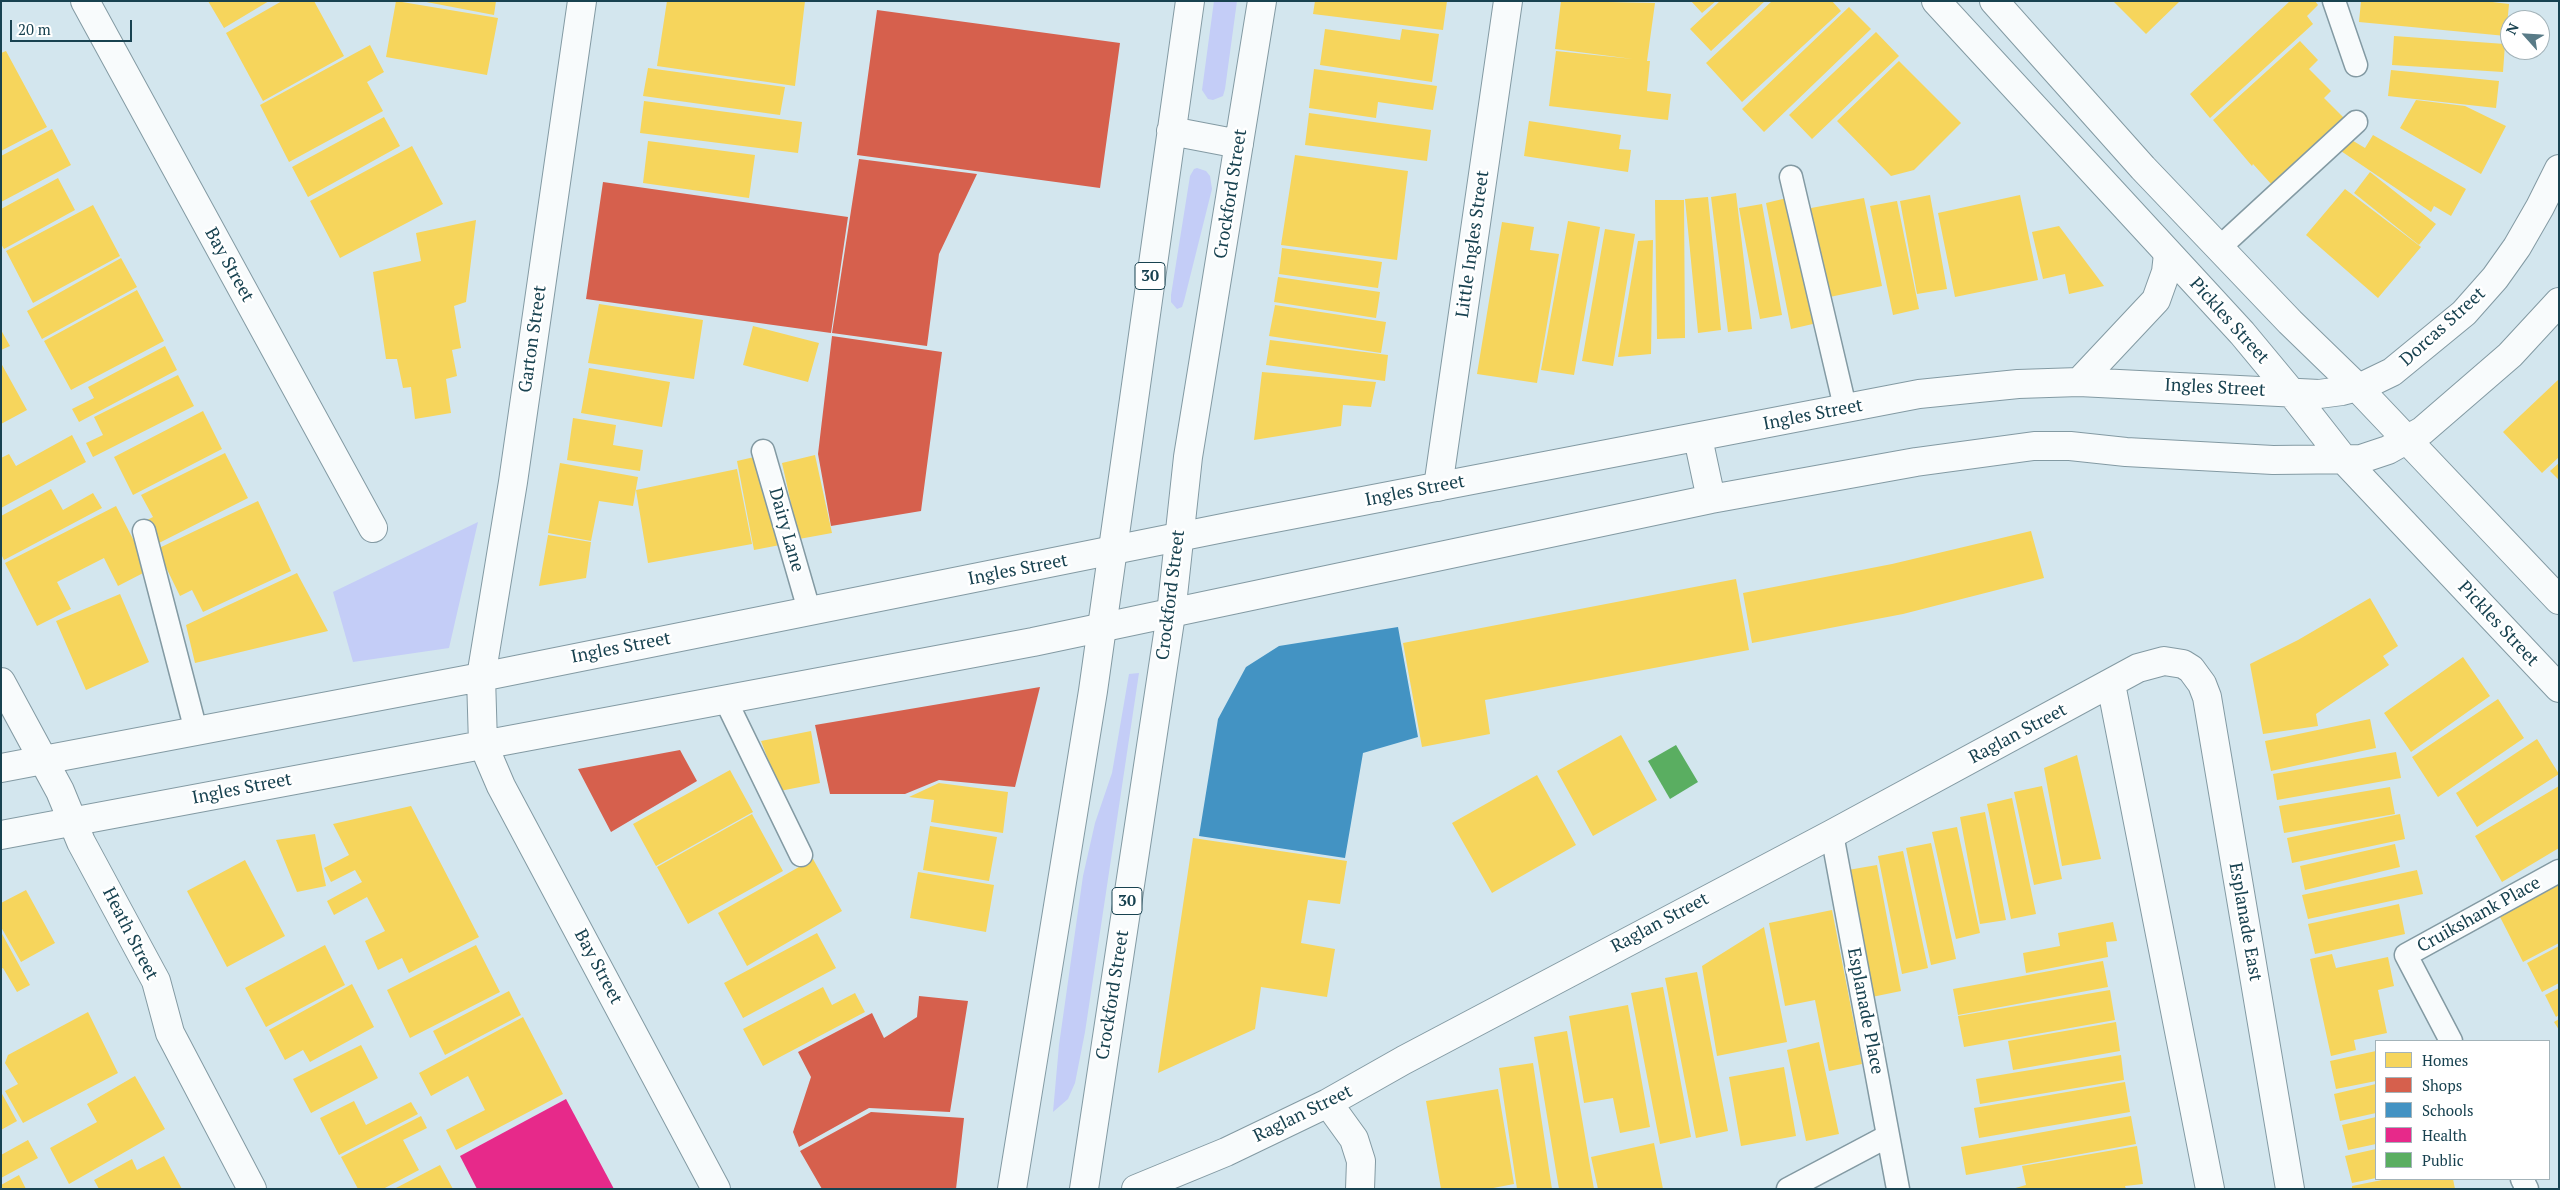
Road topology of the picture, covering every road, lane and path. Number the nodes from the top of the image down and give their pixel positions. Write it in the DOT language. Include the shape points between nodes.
graph roads {
  1 [pos="85,1"];
  2 [pos="582,1"];
  3 [pos="1190,1"];
  4 [pos="1262,1"];
  5 [pos="1508,1"];
  6 [pos="1936,1"];
  7 [pos="1994,1"];
  8 [pos="2334,1"];
  9 [pos="2356,65"];
  10 [pos="2356,122"];
  11 [pos="1171,131"];
  12 [pos="1239,144"];
  13 [pos="2559,169"];
  14 [pos="1791,177"];
  15 [pos="2219,248"];
  16 [pos="2168,254"];
  17 [pos="2559,302"];
  18 [pos="2078,382"];
  19 [pos="2356,386"];
  20 [pos="2291,392"];
  21 [pos="1845,407"];
  22 [pos="1698,438"];
  23 [pos="2407,440"];
  24 [pos="763,451"];
  25 [pos="2345,460"];
  26 [pos="1438,487"];
  27 [pos="1711,499"];
  28 [pos="373,528"];
  29 [pos="144,531"];
  30 [pos="1178,537"];
  31 [pos="1112,551"];
  32 [pos="2559,600"];
  33 [pos="809,610"];
  34 [pos="1171,614"];
  35 [pos="1102,629"];
  36 [pos="2183,664"];
  37 [pos="481,677"];
  38 [pos="1,682"];
  39 [pos="2112,684"];
  40 [pos="2559,688"];
  41 [pos="725,699"];
  42 [pos="196,731"];
  43 [pos="483,744"];
  44 [pos="43,760"];
  45 [pos="1,768"];
  46 [pos="72,821"];
  47 [pos="1832,834"];
  48 [pos="1,835"];
  49 [pos="801,855"];
  50 [pos="2559,871"];
  51 [pos="2450,1040"];
  52 [pos="1328,1104"];
  53 [pos="1888,1136"];
  54 [pos="252,1189"];
  55 [pos="716,1189"];
  56 [pos="1012,1189"];
  57 [pos="1084,1189"];
  58 [pos="1136,1189"];
  59 [pos="1360,1189"];
  60 [pos="1788,1189"];
  61 [pos="1898,1189"];
  62 [pos="2210,1189"];
  63 [pos="2290,1189"];
  1 -- 28 [label="street, Bay Street"];
  2 -- 37 [label="street, Garton Street"];
  3 -- 11 [label="street, 30"];
  4 -- 12 [label="street, Crockford Street / 30"];
  5 -- 26 [label="street, Little Ingles Street"];
  6 -- 16 [label="street, Pickles Street"];
  7 -- 15 [label="street"];
  8 -- 9 [label="lane"];
  10 -- 15 [label="lane"];
  11 -- 12 [label="street"];
  11 -- 31 [label="street, 30"];
  12 -- 30 [label="street, Crockford Street / 30"];
  13 -- 19 [label="street, Dorcas Street" via="2521,239 2481,296 2402,365 2376,381"];
  14 -- 21 [label="lane"];
  15 -- 19 [label="street"];
  16 -- 18 [label="street" via="2166,272 2156,300"];
  16 -- 20 [label="street, Pickles Street" via="2242,333"];
  17 -- 23 [label="street" via="2503,361 2452,407"];
  18 -- 20 [label="street, Ingles Street"];
  18 -- 21 [label="street, Ingles Street" via="1971,388"];
  19 -- 20 [label="street, Ingles Street" via="2331,393"];
  19 -- 23 [label="street"];
  20 -- 25 [label="street, Pickles Street"];
  21 -- 22 [label="street, Ingles Street"];
  22 -- 26 [label="street, Ingles Street"];
  22 -- 27 [label="street"];
  23 -- 25 [label="street" via="2372,456"];
  23 -- 32 [label="street"];
  24 -- 33 [label="lane, Dairy Lane"];
  25 -- 27 [label="street, Ingles Street" via="2273,460 2034,446 1916,462"];
  25 -- 40 [label="street, Pickles Street"];
  26 -- 30 [label="street, Ingles Street"];
  27 -- 34 [label="street, Ingles Street"];
  29 -- 42 [label="lane"];
  30 -- 31 [label="street, Ingles Street"];
  30 -- 34 [label="street, Crockford Street / 30"];
  31 -- 33 [label="street, Ingles Street"];
  31 -- 35 [label="street, 30"];
  33 -- 37 [label="street, Ingles Street"];
  34 -- 35 [label="street, Ingles Street"];
  34 -- 57 [label="street, Crockford Street / 30"];
  35 -- 41 [label="street, Ingles Street"];
  35 -- 56 [label="street, 30"];
  36 -- 39 [label="street, Raglan Street" via="2152,663"];
  36 -- 63 [label="street, Esplanade East" via="2197,675 2207,697"];
  37 -- 42 [label="street, Ingles Street"];
  37 -- 43 [label="street"];
  38 -- 44 [label="street, Heath Street"];
  39 -- 47 [label="street, Raglan Street"];
  39 -- 62 [label="street"];
  41 -- 43 [label="street, Ingles Street"];
  41 -- 49 [label="lane"];
  42 -- 44 [label="street, Ingles Street"];
  43 -- 46 [label="street, Ingles Street"];
  43 -- 55 [label="street, Bay Street" via="501,786"];
  44 -- 45 [label="street, Ingles Street"];
  44 -- 46 [label="street, Heath Street"];
  46 -- 48 [label="street, Ingles Street"];
  46 -- 54 [label="street, Heath Street" via="156,981 170,1033"];
  47 -- 52 [label="street, Raglan Street" via="1404,1060"];
  47 -- 53 [label="lane, Esplanade Place"];
  50 -- 51 [label="lane, Cruikshank Place" via="2406,955"];
  52 -- 58 [label="street, Raglan Street" via="1226,1152"];
  52 -- 59 [label="street" via="1354,1139 1361,1161"];
  53 -- 60 [label="lane"];
  53 -- 61 [label="lane, Esplanade Place"];
}
